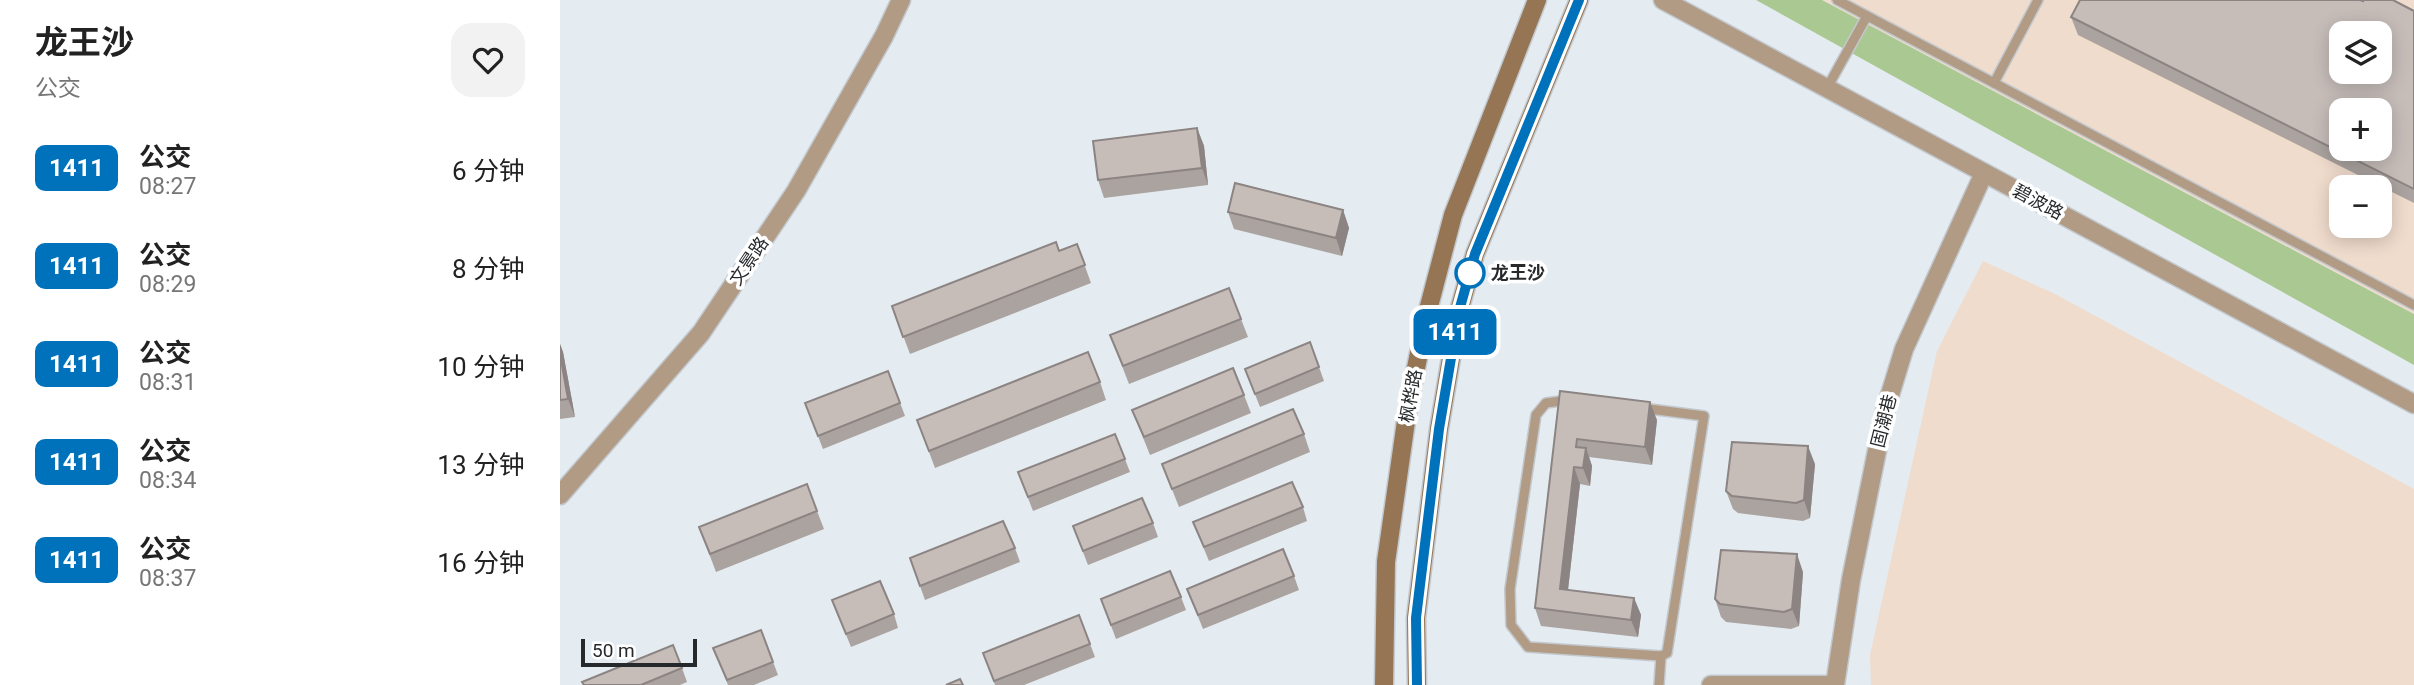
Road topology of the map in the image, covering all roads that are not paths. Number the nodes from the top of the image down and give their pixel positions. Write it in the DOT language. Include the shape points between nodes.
graph roads {
  1 [pos="901,0"];
  2 [pos="1537,0"];
  3 [pos="1580,0"];
  4 [pos="1663,0"];
  5 [pos="1837,0"];
  6 [pos="2038,0"];
  7 [pos="1867,16"];
  8 [pos="1994,83"];
  9 [pos="1827,88"];
  10 [pos="1984,173"];
  11 [pos="2414,305"];
  12 [pos="1577,400"];
  13 [pos="2414,404"];
  14 [pos="1628,406"];
  15 [pos="560,495"];
  16 [pos="1661,656"];
  17 [pos="1384,685"];
  18 [pos="1417,685"];
  19 [pos="1658,685"];
  20 [pos="1711,685"];
  21 [pos="1835,685"];
  1 -- 15 [label="street, 文景路" via="796,191 701,333"];
  2 -- 17 [label="main road, 枫桦路" via="1453,215 1427,314 1408,407 1386,562"];
  3 -- 18 [label="main road, 枫桦路" via="1475,254 1459,311 1416,618"];
  4 -- 9 [label="street, 碧波路"];
  5 -- 7 [label="lane"];
  6 -- 8 [label="lane"];
  7 -- 8 [label="lane"];
  7 -- 9 [label="lane"];
  8 -- 11 [label="lane"];
  9 -- 10 [label="street, 碧波路"];
  10 -- 13 [label="street, 碧波路"];
  10 -- 21 [label="street, 固潮巷" via="1904,349 1885,411"];
  12 -- 16 [label="lane" via="1546,403 1536,415 1510,589 1511,625 1528,646"];
  14 -- 16 [label="lane" via="1704,416 1667,653"];
  16 -- 19 [label="lane"];
  20 -- 21 [label="street"];
}
